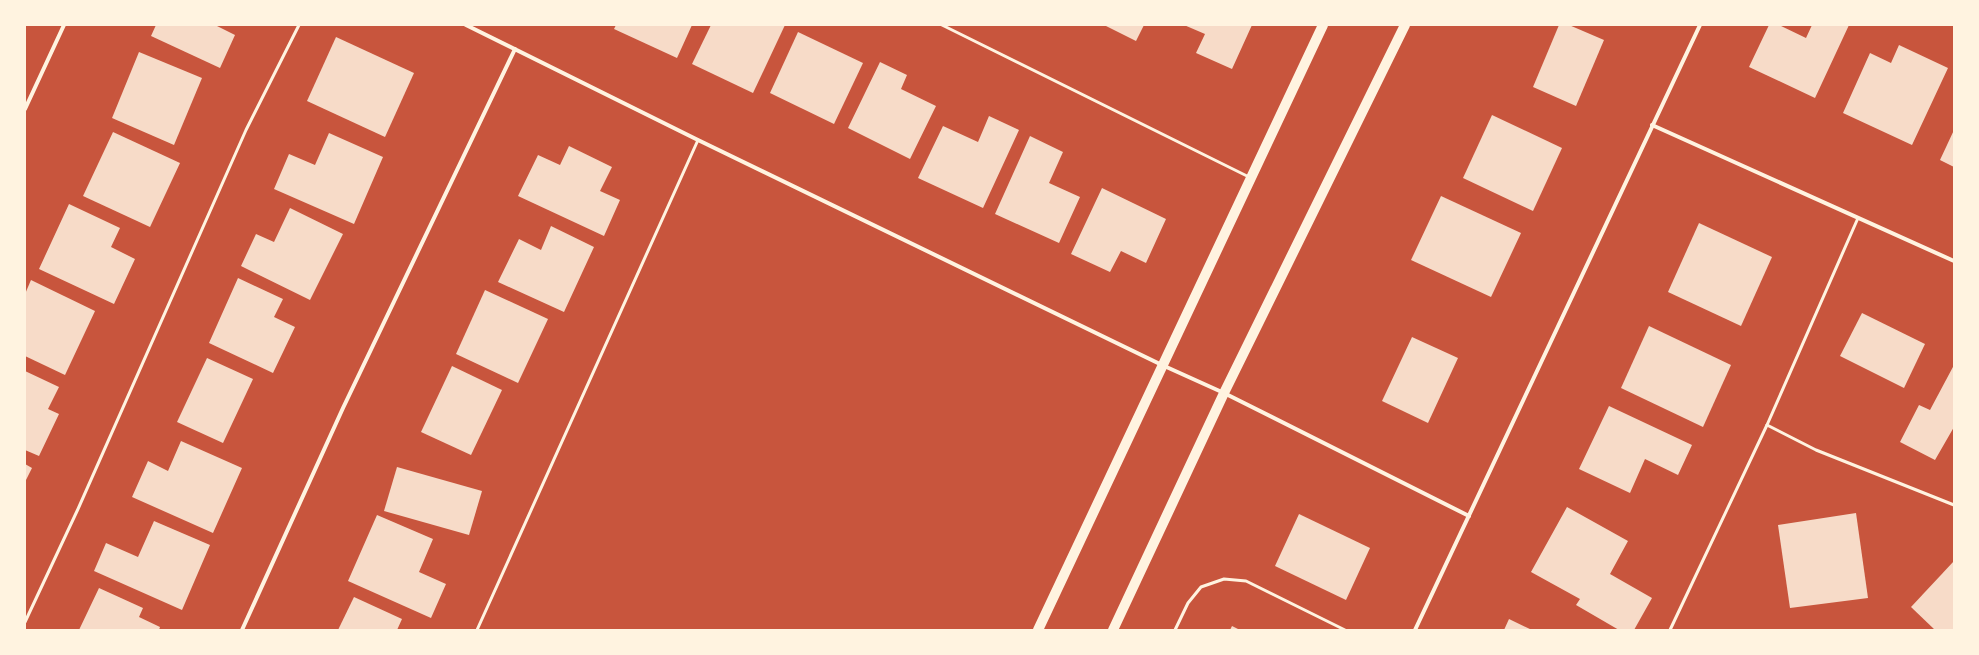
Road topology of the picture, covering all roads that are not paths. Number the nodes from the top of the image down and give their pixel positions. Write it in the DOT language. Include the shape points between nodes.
graph roads {
  1 [pos="64,25"];
  2 [pos="299,25"];
  3 [pos="466,25"];
  4 [pos="942,25"];
  5 [pos="1323,25"];
  6 [pos="1405,25"];
  7 [pos="1700,25"];
  8 [pos="515,49"];
  9 [pos="25,110"];
  10 [pos="1652,124"];
  11 [pos="698,140"];
  12 [pos="1251,178"];
  13 [pos="1858,218"];
  14 [pos="1954,261"];
  15 [pos="1162,365"];
  16 [pos="1224,393"];
  17 [pos="1766,425"];
  18 [pos="1954,505"];
  19 [pos="1469,516"];
  20 [pos="25,622"];
  21 [pos="242,630"];
  22 [pos="477,630"];
  23 [pos="1038,630"];
  24 [pos="1113,630"];
  25 [pos="1175,630"];
  26 [pos="1345,630"];
  27 [pos="1415,630"];
  28 [pos="1670,630"];
  1 -- 9 [label="street"];
  2 -- 20 [label="lane" via="246,130 78,509"];
  3 -- 8 [label="street"];
  4 -- 12 [label="lane"];
  5 -- 12 [label="main road"];
  6 -- 16 [label="main road"];
  7 -- 10 [label="street"];
  8 -- 11 [label="street"];
  8 -- 21 [label="street" via="343,408"];
  10 -- 13 [label="street"];
  10 -- 19 [label="street"];
  11 -- 15 [label="street"];
  11 -- 22 [label="lane"];
  12 -- 15 [label="main road"];
  13 -- 14 [label="street"];
  13 -- 17 [label="lane"];
  15 -- 16 [label="street"];
  15 -- 23 [label="main road"];
  16 -- 19 [label="street"];
  16 -- 24 [label="main road"];
  17 -- 18 [label="lane" via="1816,450"];
  17 -- 28 [label="lane"];
  19 -- 27 [label="street"];
  25 -- 26 [label="lane" via="1188,603 1201,587 1224,579 1246,580"];
}
